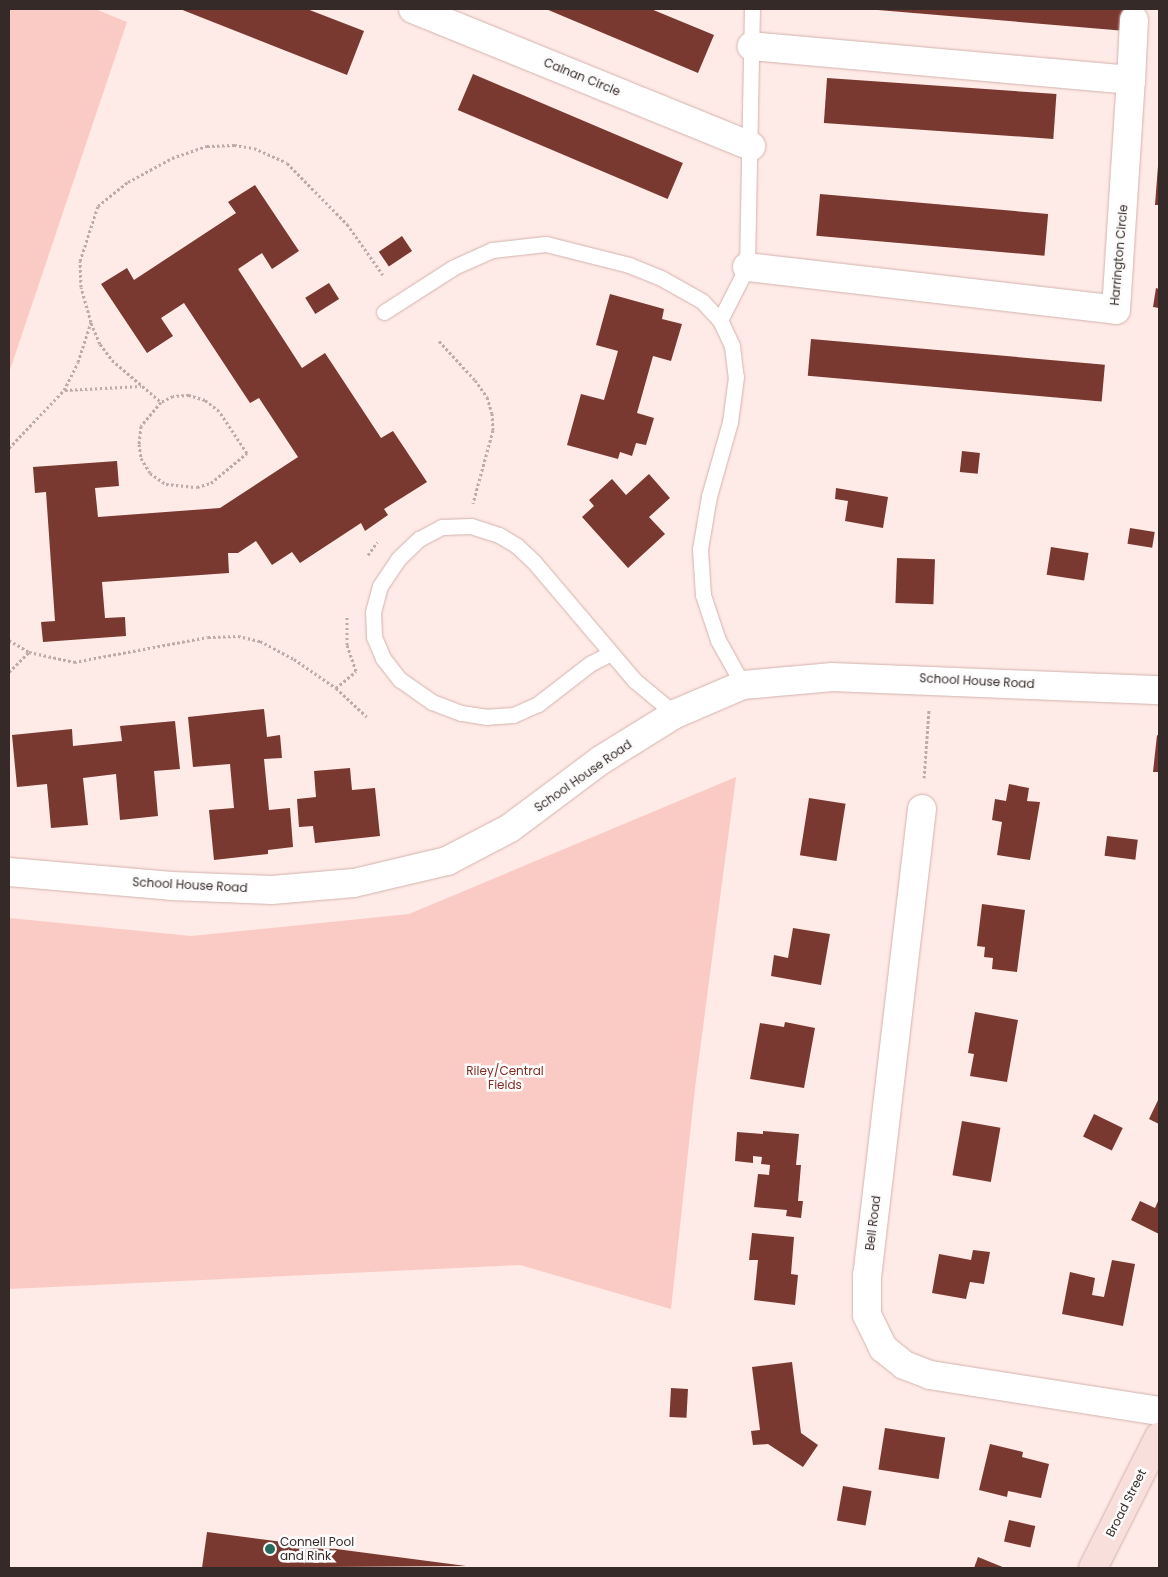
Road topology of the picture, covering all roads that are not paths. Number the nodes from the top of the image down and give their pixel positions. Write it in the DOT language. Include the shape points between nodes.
graph roads {
  1 [pos="413,9"];
  2 [pos="752,9"];
  3 [pos="1134,20"];
  4 [pos="752,46"];
  5 [pos="1131,80"];
  6 [pos="751,146"];
  7 [pos="747,267"];
  8 [pos="384,312"];
  9 [pos="720,320"];
  10 [pos="609,654"];
  11 [pos="743,685"];
  12 [pos="1159,690"];
  13 [pos="675,714"];
  14 [pos="922,809"];
  15 [pos="9,872"];
  16 [pos="1159,1411"];
  17 [pos="1159,1437"];
  18 [pos="1093,1568"];
  1 -- 6 [label="street, Calnan Circle"];
  2 -- 4 [label="lane"];
  3 -- 5 [label="street"];
  4 -- 5 [label="street"];
  4 -- 6 [label="lane"];
  5 -- 7 [label="street, Harrington Circle" via="1116,310"];
  6 -- 7 [label="lane"];
  7 -- 9 [label="lane"];
  8 -- 9 [label="lane" via="454,267 492,250 546,244 576,250 661,278 702,301"];
  9 -- 11 [label="lane" via="732,346 736,377 730,422 704,522 700,549 702,586 718,640"];
  10 -- 10 [label="lane" via="517,546 499,535 471,526 442,527 419,539 398,558 380,586 372,612 374,637 383,658 400,680 432,702 461,713 487,717 513,715 538,704 591,663"];
  10 -- 13 [label="lane" via="654,700"];
  11 -- 12 [label="street, School House Road" via="825,677"];
  11 -- 13 [label="street, School House Road"];
  13 -- 15 [label="street, School House Road" via="601,760 510,828 447,861 354,884 253,889 171,886"];
  14 -- 16 [label="street, Bell Road" via="867,1274 867,1315 883,1348 904,1365 930,1375"];
  17 -- 18 [label="main road, Broad Street"];
}
